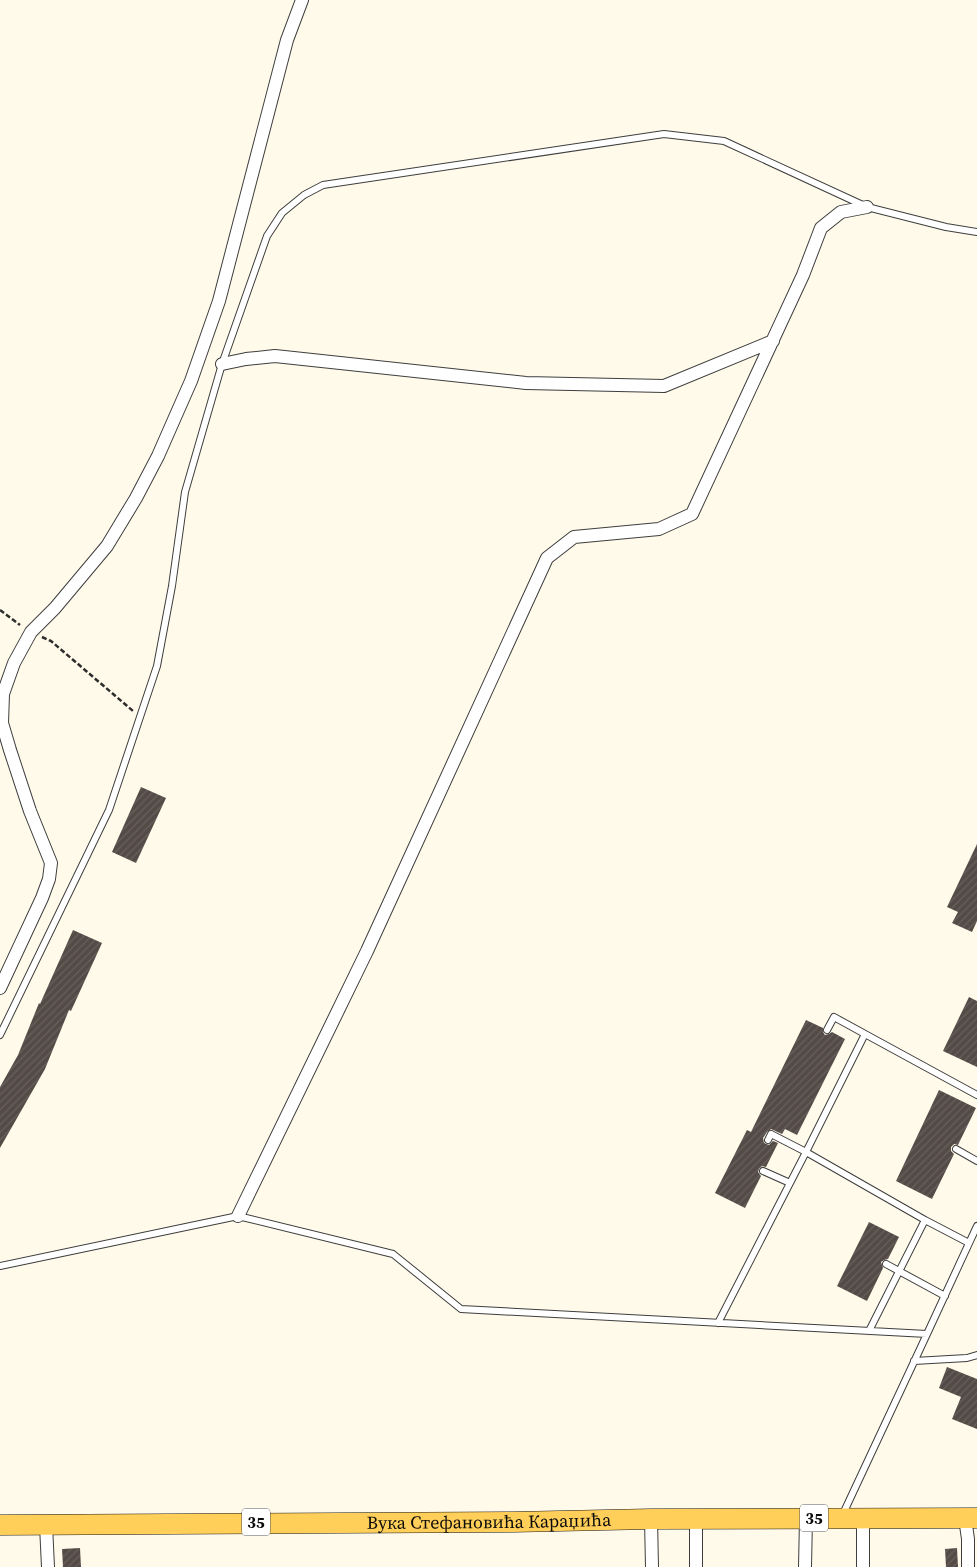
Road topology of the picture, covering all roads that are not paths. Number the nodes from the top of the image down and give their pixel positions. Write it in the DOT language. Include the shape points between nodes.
graph roads {
  1 [pos="302,0"];
  2 [pos="867,207"];
  3 [pos="977,232"];
  4 [pos="772,341"];
  5 [pos="222,364"];
  6 [pos="0,988"];
  7 [pos="827,1030"];
  8 [pos="865,1034"];
  9 [pos="0,1035"];
  10 [pos="977,1095"];
  11 [pos="768,1140"];
  12 [pos="956,1149"];
  13 [pos="806,1152"];
  14 [pos="977,1160"];
  15 [pos="763,1171"];
  16 [pos="790,1183"];
  17 [pos="238,1216"];
  18 [pos="925,1220"];
  19 [pos="977,1226"];
  20 [pos="969,1243"];
  21 [pos="886,1264"];
  22 [pos="0,1266"];
  23 [pos="899,1271"];
  24 [pos="945,1296"];
  25 [pos="718,1323"];
  26 [pos="869,1331"];
  27 [pos="927,1334"];
  28 [pos="977,1354"];
  29 [pos="914,1361"];
  30 [pos="806,1518"];
  31 [pos="841,1518"];
  32 [pos="863,1518"];
  33 [pos="971,1518"];
  34 [pos="651,1519"];
  35 [pos="696,1519"];
  36 [pos="0,1525"];
  37 [pos="46,1525"];
  38 [pos="48,1567"];
  39 [pos="652,1567"];
  40 [pos="696,1567"];
  41 [pos="805,1567"];
  42 [pos="863,1567"];
  43 [pos="968,1567"];
  1 -- 6 [label="street" via="287,40 219,301 191,381 136,498 107,546 31,632 14,663 3,694 2,724 30,811 51,863 42,898"];
  2 -- 3 [label="lane"];
  2 -- 4 [label="street" via="841,212 821,228"];
  2 -- 5 [label="lane" via="724,140 664,134 323,184 304,194 282,213 267,236"];
  4 -- 5 [label="street" via="664,386 526,383 275,356"];
  4 -- 17 [label="street" via="692,514 659,529 574,537 547,558 367,951"];
  5 -- 9 [label="lane" via="185,492 158,666 109,810"];
  7 -- 8 [label="lane" via="834,1017"];
  8 -- 10 [label="lane"];
  8 -- 13 [label="lane"];
  11 -- 13 [label="lane" via="771,1134"];
  12 -- 14 [label="lane"];
  13 -- 16 [label="lane"];
  13 -- 18 [label="lane"];
  15 -- 16 [label="lane"];
  16 -- 25 [label="lane"];
  17 -- 22 [label="lane"];
  17 -- 25 [label="lane" via="393,1254 461,1309"];
  18 -- 20 [label="lane"];
  18 -- 23 [label="lane"];
  19 -- 20 [label="lane"];
  20 -- 24 [label="lane"];
  21 -- 23 [label="lane"];
  23 -- 24 [label="lane"];
  23 -- 26 [label="lane"];
  24 -- 27 [label="lane"];
  25 -- 26 [label="lane"];
  26 -- 27 [label="lane"];
  27 -- 29 [label="lane"];
  28 -- 29 [label="lane" via="967,1358"];
  29 -- 31 [label="lane"];
  30 -- 31 [label="main road, Вука Стефановића Караџића / 35"];
  30 -- 35 [label="main road, Вука Стефановића Караџића / 35"];
  30 -- 41 [label="street"];
  31 -- 32 [label="main road, Вука Стефановића Караџића / 35"];
  32 -- 33 [label="main road, Вука Стефановића Караџића / 35"];
  32 -- 42 [label="street"];
  33 -- 43 [label="street"];
  34 -- 35 [label="main road, Вука Стефановића Караџића / 35"];
  34 -- 37 [label="main road, Вука Стефановића Караџића / 35"];
  34 -- 39 [label="street"];
  35 -- 40 [label="street"];
  36 -- 37 [label="main road, Вука Стефановића Караџића / 35"];
  37 -- 38 [label="street"];
}
